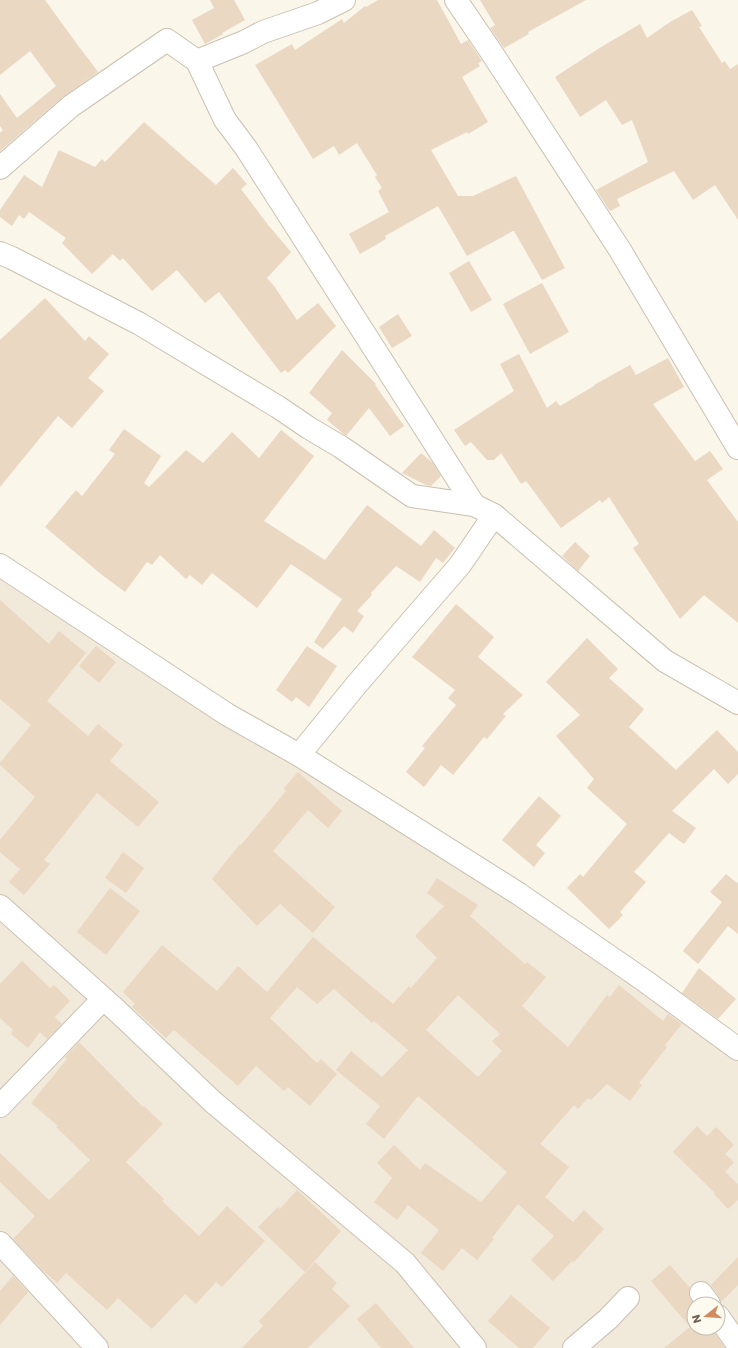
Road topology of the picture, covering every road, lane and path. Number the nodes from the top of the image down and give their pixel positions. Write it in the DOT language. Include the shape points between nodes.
graph roads {
  1 [pos="344,0"];
  2 [pos="456,0"];
  3 [pos="197,61"];
  4 [pos="0,168"];
  5 [pos="0,253"];
  6 [pos="738,448"];
  7 [pos="474,505"];
  8 [pos="494,515"];
  9 [pos="0,565"];
  10 [pos="738,703"];
  11 [pos="299,755"];
  12 [pos="0,906"];
  13 [pos="103,998"];
  14 [pos="738,1049"];
  15 [pos="0,1106"];
  16 [pos="0,1243"];
  17 [pos="628,1298"];
  18 [pos="726,1328"];
  19 [pos="738,1345"];
  20 [pos="98,1348"];
  21 [pos="475,1348"];
  22 [pos="574,1348"];
  1 -- 3 [label="street" via="318,13 263,32"];
  2 -- 6 [label="street" via="620,250"];
  3 -- 4 [label="street" via="167,40 70,106"];
  3 -- 7 [label="street" via="225,120 246,148"];
  5 -- 7 [label="street" via="140,324 278,407 412,496"];
  7 -- 8 [label="street"];
  8 -- 10 [label="street" via="665,661"];
  8 -- 11 [label="street" via="460,565"];
  9 -- 11 [label="street" via="228,715"];
  11 -- 14 [label="street" via="519,894"];
  12 -- 13 [label="street"];
  13 -- 15 [label="street"];
  13 -- 21 [label="street" via="213,1102 405,1263"];
  16 -- 20 [label="street"];
  17 -- 22 [label="street"];
  18 -- 19 [label="street"];
}
